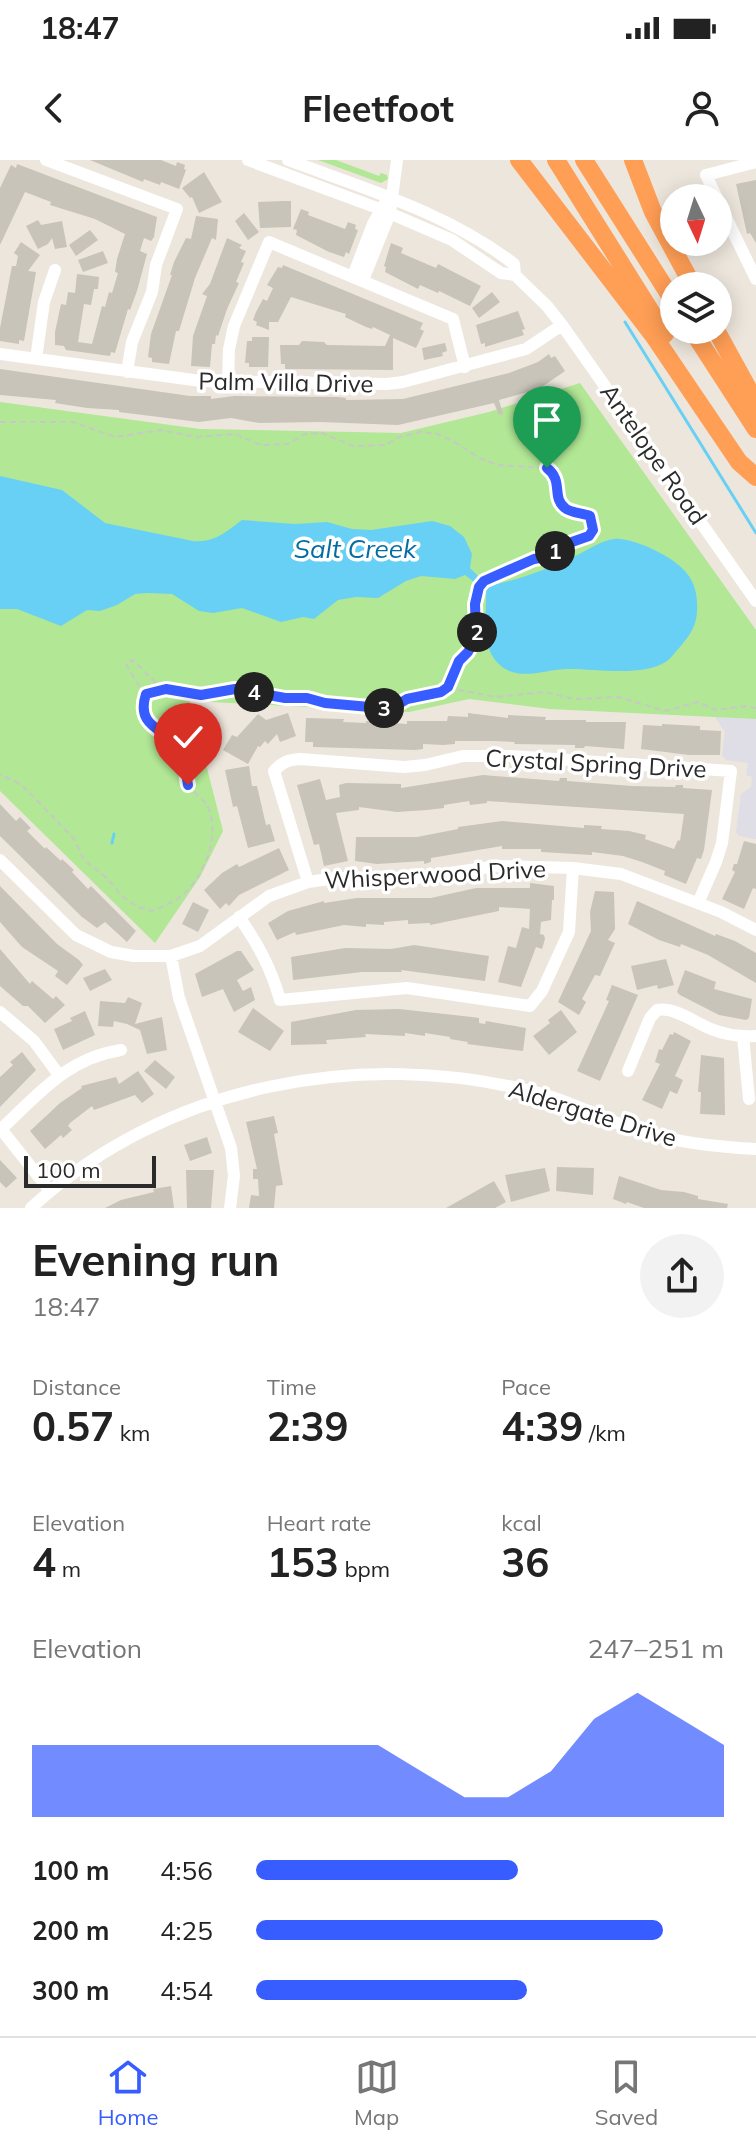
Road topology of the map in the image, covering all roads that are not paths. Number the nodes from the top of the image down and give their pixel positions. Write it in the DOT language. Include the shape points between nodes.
graph roads {
  1 [pos="46,160"];
  2 [pos="248,160"];
  3 [pos="288,160"];
  4 [pos="397,160"];
  5 [pos="519,160"];
  6 [pos="556,160"];
  7 [pos="584,160"];
  8 [pos="633,160"];
  9 [pos="756,162"];
  10 [pos="67,164"];
  11 [pos="710,184"];
  12 [pos="390,198"];
  13 [pos="385,211"];
  14 [pos="732,230"];
  15 [pos="55,270"];
  16 [pos="685,272"];
  17 [pos="515,275"];
  18 [pos="358,278"];
  19 [pos="756,279"];
  20 [pos="660,280"];
  21 [pos="562,325"];
  22 [pos="701,344"];
  23 [pos="724,344"];
  24 [pos="0,354"];
  25 [pos="36,359"];
  26 [pos="465,367"];
  27 [pos="127,372"];
  28 [pos="228,381"];
  29 [pos="756,403"];
  30 [pos="756,429"];
  31 [pos="756,475"];
  32 [pos="756,601"];
  33 [pos="0,860"];
  34 [pos="573,868"];
  35 [pos="308,882"];
  36 [pos="698,903"];
  37 [pos="239,917"];
  38 [pos="756,930"];
  39 [pos="171,956"];
  40 [pos="0,1012"];
  41 [pos="750,1036"];
  42 [pos="121,1050"];
  43 [pos="628,1071"];
  44 [pos="59,1075"];
  45 [pos="749,1099"];
  46 [pos="215,1100"];
  47 [pos="0,1130"];
  48 [pos="756,1149"];
  49 [pos="50,1191"];
  50 [pos="31,1208"];
  51 [pos="230,1208"];
  1 -- 10 [label="street"];
  2 -- 13 [label="street, Antelope Road"];
  3 -- 12 [label="street, Antelope Road"];
  4 -- 12 [label="street"];
  5 -- 31 [label="highway" via="653,335 739,462"];
  6 -- 31 [label="highway"];
  7 -- 20 [label="highway"];
  8 -- 16 [label="highway"];
  9 -- 11 [label="street" via="706,175"];
  10 -- 27 [label="street" via="177,209 132,342"];
  12 -- 13 [label="street"];
  12 -- 17 [label="street, Antelope Road" via="475,237 514,264"];
  13 -- 17 [label="street, Antelope Road" via="452,240 501,273"];
  13 -- 18 [label="street"];
  14 -- 19 [label="street"];
  15 -- 25 [label="street" via="44,302"];
  17 -- 21 [label="street, Antelope Road"];
  18 -- 26 [label="street" via="453,319"];
  18 -- 28 [label="street" via="269,242 234,326"];
  21 -- 26 [label="street, Palm Villa Drive" via="526,349"];
  21 -- 32 [label="street, Antelope Road"];
  22 -- 30 [label="highway"];
  23 -- 29 [label="highway"];
  24 -- 25 [label="street, Palm Villa Drive"];
  25 -- 27 [label="street, Palm Villa Drive"];
  26 -- 28 [label="street, Palm Villa Drive" via="387,384"];
  27 -- 28 [label="street, Palm Villa Drive"];
  33 -- 39 [label="street" via="91,944 134,956"];
  34 -- 35 [label="street, Whisperwood Drive" via="497,866 416,878"];
  34 -- 36 [label="street, Whisperwood Drive" via="621,874"];
  34 -- 37 [label="street" via="569,932 530,1006 407,988 280,1000 266,960"];
  35 -- 36 [label="street, Crystal Spring Drive" via="274,771 288,760 404,767 494,756 731,771 722,843"];
  35 -- 37 [label="street, Whisperwood Drive" via="269,896"];
  36 -- 38 [label="street, Whisperwood Drive"];
  37 -- 39 [label="street, Whisperwood Drive" via="200,946"];
  39 -- 46 [label="street" via="179,998"];
  40 -- 44 [label="street" via="34,1041"];
  41 -- 43 [label="street" via="714,1030 667,1008 657,1010"];
  41 -- 45 [label="street"];
  42 -- 44 [label="street" via="81,1060"];
  44 -- 47 [label="street"];
  46 -- 48 [label="street, Aldergate Drive" via="351,1073 453,1076 539,1093 643,1132"];
  46 -- 49 [label="street, Aldergate Drive" via="110,1149"];
  46 -- 51 [label="street" via="231,1148"];
  47 -- 49 [label="street"];
  49 -- 50 [label="street, Aldergate Drive"];
}
